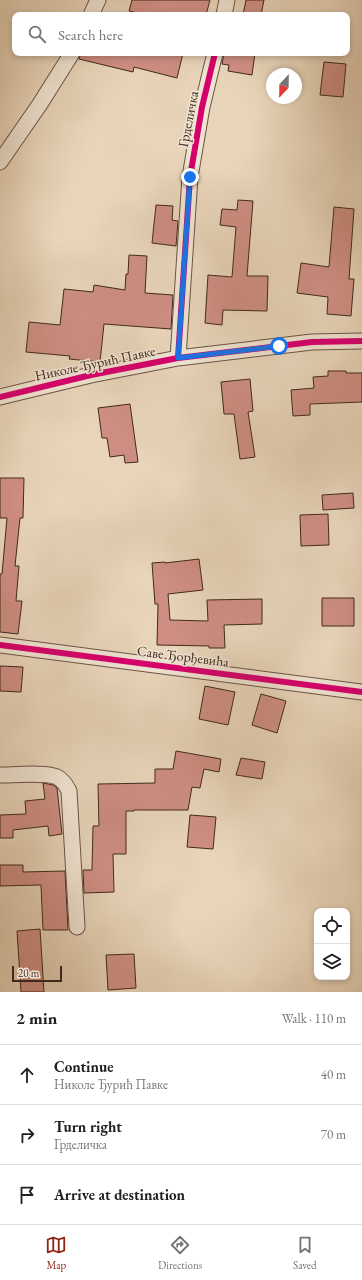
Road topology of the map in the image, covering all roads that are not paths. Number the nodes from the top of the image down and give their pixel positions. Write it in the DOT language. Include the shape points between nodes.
graph roads {
  1 [pos="98,0"];
  2 [pos="227,0"];
  3 [pos="92,12"];
  4 [pos="225,12"];
  5 [pos="70,56"];
  6 [pos="214,56"];
  7 [pos="0,162"];
  8 [pos="362,341"];
  9 [pos="178,358"];
  10 [pos="0,397"];
  11 [pos="0,645"];
  12 [pos="362,692"];
  13 [pos="0,775"];
  14 [pos="77,927"];
  1 -- 3 [label="street"];
  2 -- 4 [label="street"];
  5 -- 7 [label="street"];
  6 -- 9 [label="street, Грделичка" via="202,107 190,177"];
  8 -- 9 [label="street, Николе Ђурић Павке" via="312,342"];
  9 -- 10 [label="street, Николе Ђурић Павке" via="91,375"];
  11 -- 12 [label="street, Саве Ђорђевића"];
  13 -- 14 [label="street" via="56,776 65,783 69,791"];
}
